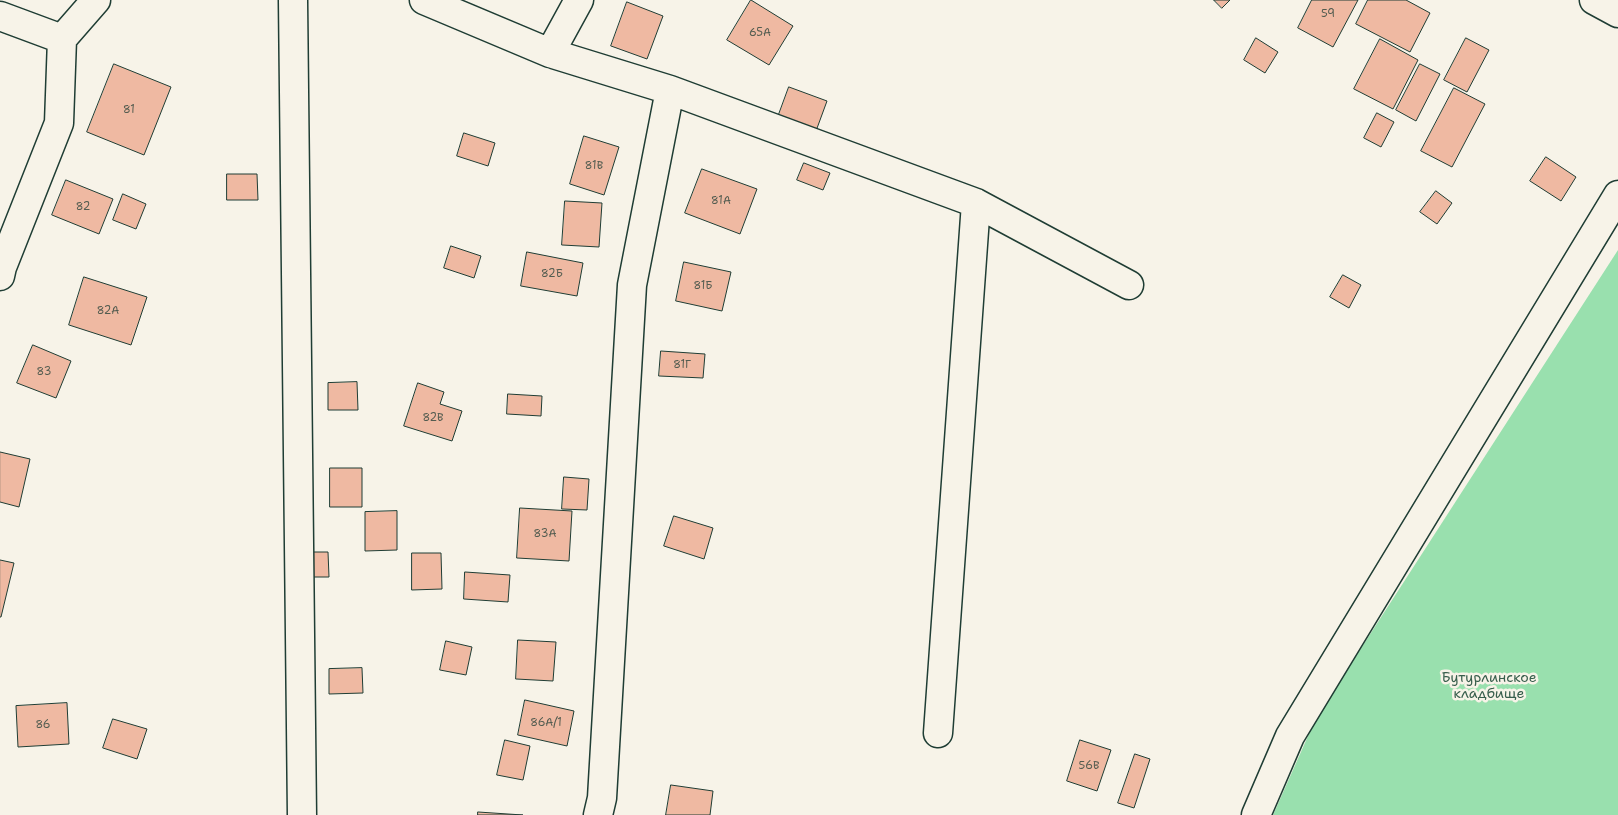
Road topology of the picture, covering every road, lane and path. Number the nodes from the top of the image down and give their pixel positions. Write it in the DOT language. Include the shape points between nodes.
graph roads {
  1 [pos="96,0"];
  2 [pos="293,0"];
  3 [pos="424,0"];
  4 [pos="579,0"];
  5 [pos="1594,0"];
  6 [pos="1618,13"];
  7 [pos="0,16"];
  8 [pos="62,39"];
  9 [pos="550,53"];
  10 [pos="670,90"];
  11 [pos="1618,195"];
  12 [pos="976,203"];
  13 [pos="0,276"];
  14 [pos="1129,285"];
  15 [pos="938,733"];
  16 [pos="302,815"];
  17 [pos="598,815"];
  18 [pos="1256,815"];
  1 -- 8 [label="street"];
  2 -- 16 [label="street"];
  3 -- 9 [label="street"];
  4 -- 9 [label="street"];
  5 -- 6 [label="street"];
  7 -- 8 [label="street"];
  8 -- 13 [label="street" via="59,123"];
  9 -- 10 [label="street"];
  10 -- 12 [label="street"];
  10 -- 17 [label="street" via="632,285 602,798"];
  11 -- 18 [label="street" via="1290,736"];
  12 -- 14 [label="street"];
  12 -- 15 [label="street"];
}
